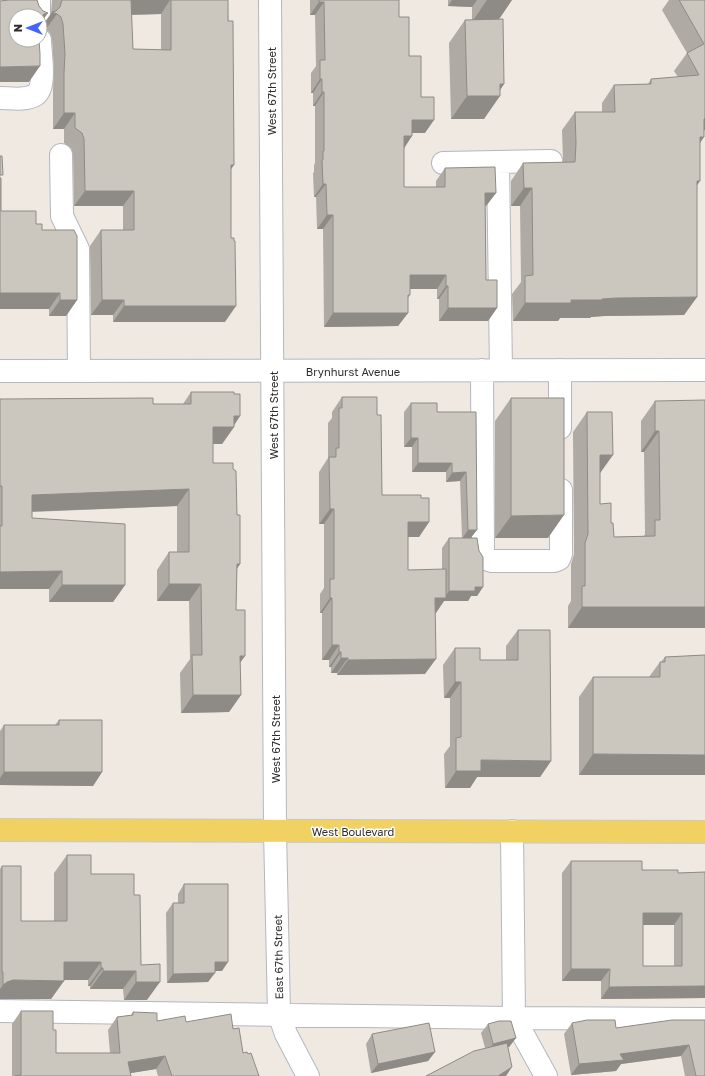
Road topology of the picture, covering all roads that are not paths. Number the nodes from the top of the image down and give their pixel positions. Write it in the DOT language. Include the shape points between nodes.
graph roads {
  1 [pos="270,0"];
  2 [pos="40,48"];
  3 [pos="0,98"];
  4 [pos="61,155"];
  5 [pos="551,161"];
  6 [pos="443,163"];
  7 [pos="498,163"];
  8 [pos="491,370"];
  9 [pos="560,370"];
  10 [pos="705,370"];
  11 [pos="0,371"];
  12 [pos="79,371"];
  13 [pos="272,371"];
  14 [pos="560,446"];
  15 [pos="560,469"];
  16 [pos="0,830"];
  17 [pos="275,830"];
  18 [pos="512,831"];
  19 [pos="705,832"];
  20 [pos="0,1011"];
  21 [pos="279,1014"];
  22 [pos="514,1018"];
  23 [pos="705,1019"];
  24 [pos="308,1076"];
  25 [pos="546,1076"];
  1 -- 13 [label="street, West 67th Street"];
  2 -- 3 [label="street" via="41,87 35,95 24,98"];
  4 -- 12 [label="street" via="62,216 78,249"];
  5 -- 7 [label="street"];
  6 -- 7 [label="street"];
  7 -- 8 [label="street"];
  8 -- 9 [label="street, Brynhurst Avenue"];
  8 -- 13 [label="street, Brynhurst Avenue"];
  8 -- 15 [label="street" via="483,554 486,559 492,562 559,559"];
  9 -- 10 [label="street, Brynhurst Avenue"];
  9 -- 14 [label="street"];
  11 -- 12 [label="street, Brynhurst Avenue"];
  12 -- 13 [label="street, Brynhurst Avenue"];
  13 -- 17 [label="street, West 67th Street"];
  16 -- 17 [label="main road, West Boulevard"];
  17 -- 18 [label="main road, West Boulevard"];
  17 -- 21 [label="street, East 67th Street"];
  18 -- 19 [label="main road, West Boulevard"];
  18 -- 22 [label="street"];
  20 -- 21 [label="street"];
  21 -- 22 [label="street"];
  21 -- 24 [label="street, East 67th Street" via="286,1034"];
  22 -- 23 [label="street"];
  22 -- 25 [label="street"];
}
